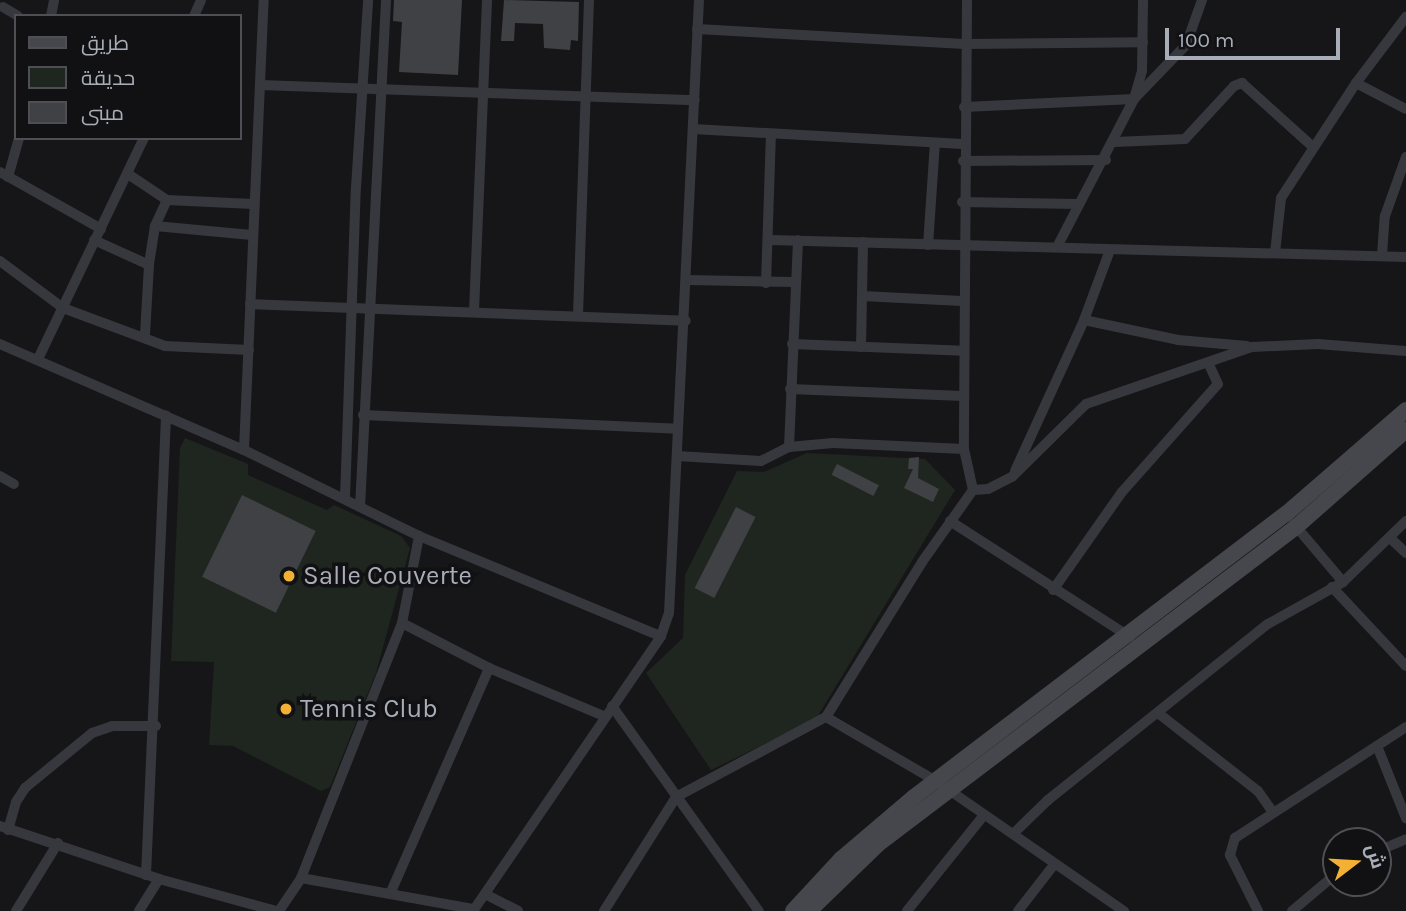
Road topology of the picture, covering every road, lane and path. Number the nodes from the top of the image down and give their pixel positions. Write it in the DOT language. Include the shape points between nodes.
graph roads {
  1 [pos="264,0"];
  2 [pos="368,0"];
  3 [pos="386,0"];
  4 [pos="486,0"];
  5 [pos="589,0"];
  6 [pos="699,0"];
  7 [pos="967,0"];
  8 [pos="1143,0"];
  9 [pos="1202,0"];
  10 [pos="3,7"];
  11 [pos="15,14"];
  12 [pos="1406,17"];
  13 [pos="698,29"];
  14 [pos="1143,42"];
  15 [pos="965,44"];
  16 [pos="1356,83"];
  17 [pos="260,85"];
  18 [pos="362,90"];
  19 [pos="380,91"];
  20 [pos="483,93"];
  21 [pos="587,97"];
  22 [pos="1134,99"];
  23 [pos="695,100"];
  24 [pos="964,107"];
  25 [pos="1406,109"];
  26 [pos="693,130"];
  27 [pos="771,134"];
  28 [pos="18,140"];
  29 [pos="143,140"];
  30 [pos="1115,142"];
  31 [pos="935,143"];
  32 [pos="963,144"];
  33 [pos="1312,147"];
  34 [pos="1406,157"];
  35 [pos="1106,160"];
  36 [pos="963,161"];
  37 [pos="4,174"];
  38 [pos="128,174"];
  39 [pos="167,200"];
  40 [pos="962,202"];
  41 [pos="254,204"];
  42 [pos="1079,204"];
  43 [pos="155,226"];
  44 [pos="100,229"];
  45 [pos="252,235"];
  46 [pos="94,240"];
  47 [pos="770,240"];
  48 [pos="798,240"];
  49 [pos="863,242"];
  50 [pos="928,245"];
  51 [pos="962,246"];
  52 [pos="1058,247"];
  53 [pos="1110,250"];
  54 [pos="1275,253"];
  55 [pos="1382,255"];
  56 [pos="1406,257"];
  57 [pos="0,261"];
  58 [pos="149,265"];
  59 [pos="687,280"];
  60 [pos="794,282"];
  61 [pos="766,283"];
  62 [pos="862,296"];
  63 [pos="962,301"];
  64 [pos="250,303"];
  65 [pos="63,308"];
  66 [pos="351,309"];
  67 [pos="368,309"];
  68 [pos="474,312"];
  69 [pos="578,315"];
  70 [pos="1084,320"];
  71 [pos="685,321"];
  72 [pos="145,335"];
  73 [pos="0,344"];
  74 [pos="792,344"];
  75 [pos="861,347"];
  76 [pos="1252,347"];
  77 [pos="249,350"];
  78 [pos="962,351"];
  79 [pos="1406,351"];
  80 [pos="38,359"];
  81 [pos="1208,363"];
  82 [pos="790,389"];
  83 [pos="963,396"];
  84 [pos="1406,410"];
  85 [pos="166,415"];
  86 [pos="363,415"];
  87 [pos="1036,422"];
  88 [pos="1061,427"];
  89 [pos="678,429"];
  90 [pos="1406,430"];
  91 [pos="789,447"];
  92 [pos="964,449"];
  93 [pos="244,450"];
  94 [pos="677,456"];
  95 [pos="0,476"];
  96 [pos="1012,477"];
  97 [pos="14,484"];
  98 [pos="973,490"];
  99 [pos="345,498"];
  100 [pos="360,507"];
  101 [pos="1291,520"];
  102 [pos="950,521"];
  103 [pos="1406,521"];
  104 [pos="419,537"];
  105 [pos="1390,538"];
  106 [pos="1406,553"];
  107 [pos="1338,585"];
  108 [pos="1053,590"];
  109 [pos="402,623"];
  110 [pos="1127,634"];
  111 [pos="660,636"];
  112 [pos="1139,647"];
  113 [pos="1406,666"];
  114 [pos="489,668"];
  115 [pos="612,706"];
  116 [pos="1158,713"];
  117 [pos="604,716"];
  118 [pos="826,717"];
  119 [pos="156,726"];
  120 [pos="1406,727"];
  121 [pos="1377,746"];
  122 [pos="942,785"];
  123 [pos="676,797"];
  124 [pos="1272,811"];
  125 [pos="984,815"];
  126 [pos="1406,818"];
  127 [pos="4,828"];
  128 [pos="1013,834"];
  129 [pos="58,843"];
  130 [pos="1053,866"];
  131 [pos="146,875"];
  132 [pos="301,878"];
  133 [pos="159,879"];
  134 [pos="1322,886"];
  135 [pos="390,894"];
  136 [pos="485,894"];
  137 [pos="473,910"];
  138 [pos="1119,910"];
  139 [pos="16,911"];
  140 [pos="139,911"];
  141 [pos="278,911"];
  142 [pos="518,911"];
  143 [pos="604,911"];
  144 [pos="759,911"];
  145 [pos="793,911"];
  146 [pos="809,911"];
  147 [pos="907,911"];
  148 [pos="1018,911"];
  149 [pos="1258,911"];
  150 [pos="1292,911"];
  1 -- 17 [label="street"];
  2 -- 18 [label="street"];
  3 -- 19 [label="street"];
  4 -- 20 [label="street"];
  5 -- 21 [label="street"];
  6 -- 13 [label="street"];
  7 -- 15 [label="street"];
  8 -- 14 [label="street"];
  9 -- 22 [label="street" via="1186,45"];
  10 -- 11 [label="street"];
  12 -- 16 [label="street"];
  13 -- 15 [label="street"];
  13 -- 23 [label="street"];
  14 -- 15 [label="street"];
  14 -- 22 [label="street"];
  15 -- 24 [label="street"];
  16 -- 25 [label="street"];
  16 -- 33 [label="street"];
  17 -- 18 [label="street"];
  17 -- 41 [label="street"];
  18 -- 19 [label="street"];
  18 -- 66 [label="street"];
  19 -- 20 [label="street"];
  19 -- 67 [label="street"];
  20 -- 21 [label="street"];
  20 -- 68 [label="street"];
  21 -- 23 [label="street"];
  21 -- 69 [label="street"];
  22 -- 24 [label="street"];
  22 -- 30 [label="street"];
  23 -- 26 [label="street"];
  24 -- 32 [label="street"];
  26 -- 27 [label="street"];
  26 -- 59 [label="street"];
  27 -- 31 [label="street"];
  27 -- 47 [label="street"];
  28 -- 37 [label="street"];
  29 -- 38 [label="street"];
  30 -- 33 [label="street" via="1185,138 1242,83"];
  30 -- 35 [label="street"];
  31 -- 32 [label="street"];
  31 -- 50 [label="street"];
  32 -- 36 [label="street"];
  33 -- 54 [label="street" via="1278,205"];
  34 -- 55 [label="street" via="1385,216"];
  35 -- 36 [label="street"];
  35 -- 42 [label="street"];
  36 -- 40 [label="street"];
  37 -- 44 [label="street"];
  38 -- 39 [label="street"];
  38 -- 44 [label="street"];
  39 -- 41 [label="street"];
  39 -- 43 [label="street"];
  40 -- 42 [label="street"];
  40 -- 51 [label="street"];
  41 -- 45 [label="street"];
  42 -- 52 [label="street"];
  43 -- 45 [label="street"];
  43 -- 58 [label="street"];
  44 -- 46 [label="street"];
  45 -- 64 [label="street"];
  46 -- 58 [label="street"];
  46 -- 65 [label="street"];
  47 -- 48 [label="street"];
  47 -- 61 [label="street"];
  48 -- 49 [label="street"];
  48 -- 60 [label="street"];
  49 -- 50 [label="street"];
  49 -- 62 [label="street"];
  50 -- 51 [label="street"];
  51 -- 52 [label="street"];
  51 -- 63 [label="street"];
  52 -- 53 [label="street"];
  53 -- 54 [label="street"];
  53 -- 70 [label="street"];
  54 -- 55 [label="street"];
  55 -- 56 [label="street"];
  57 -- 65 [label="street"];
  58 -- 72 [label="street"];
  59 -- 61 [label="street"];
  59 -- 71 [label="street"];
  60 -- 61 [label="street"];
  60 -- 74 [label="street"];
  62 -- 63 [label="street"];
  62 -- 75 [label="street"];
  63 -- 78 [label="street"];
  64 -- 66 [label="street"];
  64 -- 77 [label="street"];
  65 -- 72 [label="street"];
  65 -- 80 [label="street"];
  66 -- 67 [label="street"];
  66 -- 99 [label="street"];
  67 -- 68 [label="street"];
  67 -- 86 [label="street"];
  68 -- 69 [label="street"];
  69 -- 71 [label="street"];
  70 -- 76 [label="street" via="1178,340"];
  70 -- 87 [label="street"];
  71 -- 89 [label="street"];
  72 -- 77 [label="street" via="174,348"];
  73 -- 80 [label="street"];
  74 -- 75 [label="street"];
  74 -- 82 [label="street"];
  75 -- 78 [label="street"];
  76 -- 79 [label="street" via="1318,344"];
  76 -- 81 [label="street"];
  77 -- 93 [label="street"];
  78 -- 83 [label="street"];
  80 -- 85 [label="street"];
  81 -- 88 [label="street" via="1086,404"];
  81 -- 108 [label="street" via="1218,384 1122,492"];
  82 -- 83 [label="street"];
  82 -- 91 [label="street"];
  83 -- 92 [label="street"];
  84 -- 101 [label="street"];
  85 -- 93 [label="street"];
  85 -- 119 [label="street"];
  86 -- 89 [label="street"];
  86 -- 100 [label="street"];
  87 -- 88 [label="street"];
  87 -- 96 [label="street"];
  88 -- 96 [label="street"];
  89 -- 94 [label="street"];
  90 -- 101 [label="street"];
  91 -- 92 [label="street" via="833,443"];
  91 -- 94 [label="street" via="761,461"];
  92 -- 98 [label="street"];
  93 -- 99 [label="street"];
  94 -- 111 [label="street" via="669,613"];
  95 -- 97 [label="street"];
  96 -- 98 [label="street" via="988,489"];
  98 -- 102 [label="street"];
  99 -- 100 [label="street"];
  100 -- 104 [label="street"];
  101 -- 107 [label="street"];
  101 -- 110 [label="street"];
  101 -- 112 [label="street"];
  102 -- 108 [label="street"];
  102 -- 118 [label="street"];
  103 -- 105 [label="street"];
  104 -- 109 [label="street"];
  104 -- 111 [label="street"];
  105 -- 106 [label="street"];
  105 -- 107 [label="street"];
  107 -- 113 [label="street"];
  107 -- 116 [label="street" via="1268,624"];
  108 -- 110 [label="street"];
  109 -- 114 [label="street"];
  109 -- 132 [label="street"];
  110 -- 112 [label="street"];
  110 -- 122 [label="street"];
  111 -- 115 [label="street"];
  112 -- 122 [label="street"];
  114 -- 117 [label="street"];
  114 -- 135 [label="street"];
  115 -- 117 [label="street"];
  115 -- 123 [label="street"];
  116 -- 124 [label="street" via="1258,791"];
  116 -- 128 [label="street" via="1048,800"];
  117 -- 136 [label="street"];
  118 -- 122 [label="street"];
  118 -- 123 [label="street"];
  119 -- 127 [label="street" via="112,726 92,733 25,789"];
  119 -- 131 [label="street"];
  120 -- 121 [label="street"];
  121 -- 124 [label="street"];
  121 -- 126 [label="street"];
  122 -- 125 [label="street"];
  122 -- 145 [label="street" via="841,859"];
  122 -- 146 [label="street" via="845,872"];
  123 -- 143 [label="street"];
  123 -- 144 [label="street"];
  124 -- 149 [label="street" via="1235,838 1229,850"];
  125 -- 128 [label="street"];
  125 -- 147 [label="street"];
  127 -- 129 [label="street"];
  128 -- 130 [label="street"];
  129 -- 131 [label="street"];
  129 -- 139 [label="street"];
  130 -- 138 [label="street"];
  130 -- 148 [label="street"];
  131 -- 133 [label="street"];
  132 -- 135 [label="street"];
  132 -- 141 [label="street"];
  133 -- 140 [label="street"];
  133 -- 141 [label="street"];
  134 -- 150 [label="street"];
  135 -- 137 [label="street"];
  136 -- 137 [label="street"];
  136 -- 142 [label="street"];
}
